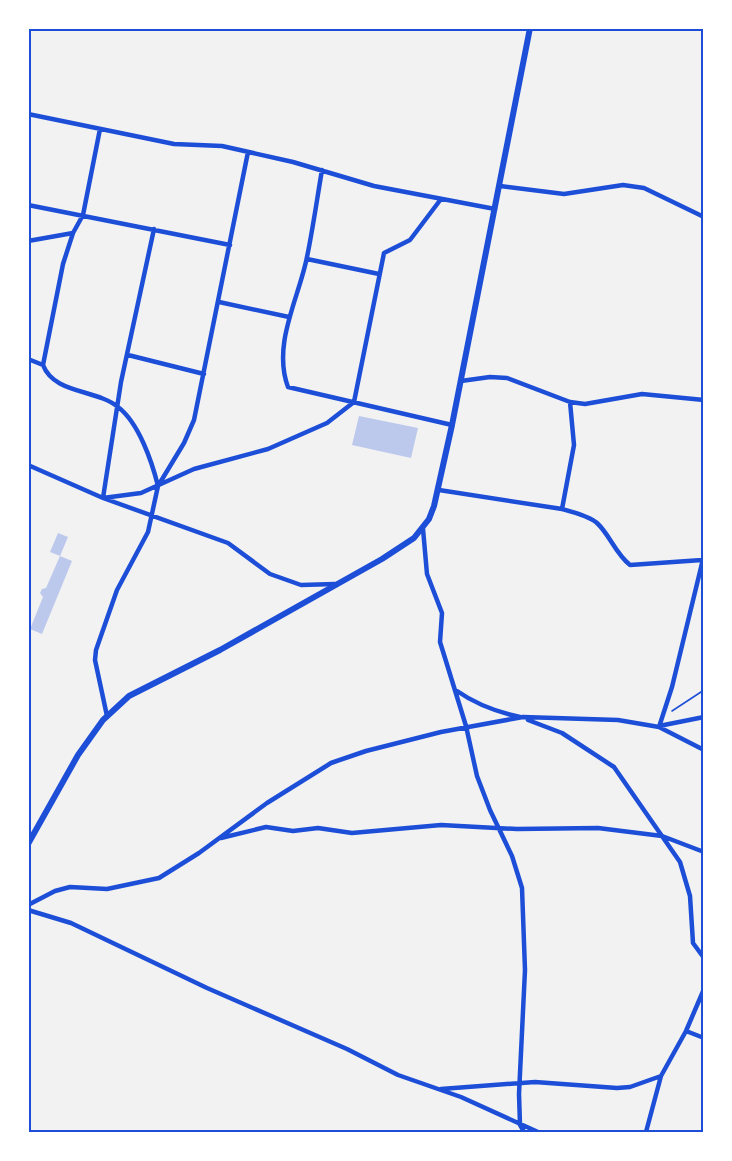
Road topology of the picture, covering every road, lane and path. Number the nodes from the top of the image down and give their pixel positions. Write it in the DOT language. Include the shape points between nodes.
graph roads {
  1 [pos="530,28"];
  2 [pos="28,114"];
  3 [pos="100,129"];
  4 [pos="248,152"];
  5 [pos="322,170"];
  6 [pos="500,186"];
  7 [pos="441,199"];
  8 [pos="28,205"];
  9 [pos="496,209"];
  10 [pos="83,215"];
  11 [pos="704,217"];
  12 [pos="154,229"];
  13 [pos="73,233"];
  14 [pos="28,241"];
  15 [pos="231,245"];
  16 [pos="307,259"];
  17 [pos="379,274"];
  18 [pos="219,302"];
  19 [pos="289,317"];
  20 [pos="128,355"];
  21 [pos="28,359"];
  22 [pos="43,365"];
  23 [pos="204,374"];
  24 [pos="461,381"];
  25 [pos="704,400"];
  26 [pos="354,402"];
  27 [pos="570,402"];
  28 [pos="119,407"];
  29 [pos="452,425"];
  30 [pos="28,465"];
  31 [pos="158,486"];
  32 [pos="439,490"];
  33 [pos="103,498"];
  34 [pos="562,509"];
  35 [pos="151,514"];
  36 [pos="423,529"];
  37 [pos="703,558"];
  38 [pos="339,584"];
  39 [pos="704,690"];
  40 [pos="456,691"];
  41 [pos="106,716"];
  42 [pos="663,716"];
  43 [pos="523,717"];
  44 [pos="704,717"];
  45 [pos="466,726"];
  46 [pos="659,726"];
  47 [pos="704,750"];
  48 [pos="498,828"];
  49 [pos="662,836"];
  50 [pos="218,839"];
  51 [pos="28,844"];
  52 [pos="704,852"];
  53 [pos="28,905"];
  54 [pos="28,910"];
  55 [pos="703,956"];
  56 [pos="704,989"];
  57 [pos="686,1031"];
  58 [pos="704,1038"];
  59 [pos="661,1076"];
  60 [pos="519,1083"];
  61 [pos="438,1089"];
  62 [pos="520,1125"];
  63 [pos="524,1132"];
  64 [pos="538,1132"];
  65 [pos="646,1132"];
  1 -- 6 [label="street"];
  2 -- 3 [label="street"];
  3 -- 4 [label="street" via="174,144 206,144"];
  3 -- 10 [label="street"];
  4 -- 5 [label="street"];
  4 -- 15 [label="street"];
  5 -- 7 [label="street" via="374,186"];
  5 -- 16 [label="street"];
  6 -- 9 [label="street"];
  6 -- 11 [label="street" via="564,194 623,185 644,189"];
  7 -- 9 [label="street"];
  7 -- 17 [label="street" via="410,240 384,253"];
  8 -- 10 [label="street"];
  9 -- 24 [label="street"];
  10 -- 12 [label="street"];
  10 -- 13 [label="street"];
  12 -- 15 [label="street"];
  12 -- 20 [label="street"];
  13 -- 14 [label="street"];
  13 -- 22 [label="street" via="52,310"];
  15 -- 18 [label="street"];
  16 -- 17 [label="street"];
  16 -- 19 [label="street"];
  17 -- 26 [label="street"];
  18 -- 19 [label="street"];
  18 -- 23 [label="street"];
  19 -- 26 [label="street" via="284,366 288,387"];
  20 -- 23 [label="street"];
  20 -- 28 [label="street"];
  21 -- 22 [label="street"];
  22 -- 28 [label="street" via="47,376 59,384"];
  23 -- 31 [label="street" via="194,420"];
  24 -- 27 [label="street" via="490,376 507,378"];
  24 -- 29 [label="street"];
  25 -- 27 [label="street" via="642,394 585,404"];
  26 -- 29 [label="street"];
  26 -- 31 [label="street" via="327,423 268,449 194,468"];
  27 -- 34 [label="street" via="575,426 574,451"];
  28 -- 31 [label="street" via="143,443"];
  28 -- 33 [label="street"];
  29 -- 32 [label="street"];
  30 -- 33 [label="street"];
  31 -- 33 [label="street" via="129,496"];
  31 -- 35 [label="street"];
  32 -- 34 [label="street"];
  32 -- 36 [label="street"];
  33 -- 35 [label="street"];
  34 -- 37 [label="street" via="597,523 618,555 630,565"];
  35 -- 38 [label="street" via="228,543 270,574 301,585"];
  35 -- 41 [label="street" via="143,544 117,590 96,650"];
  36 -- 38 [label="street" via="403,546"];
  36 -- 40 [label="street" via="427,574 442,613 440,642"];
  37 -- 42 [label="street"];
  38 -- 41 [label="street" via="129,696"];
  39 -- 42 [label="path"];
  40 -- 43 [label="street" via="495,711"];
  40 -- 45 [label="street"];
  41 -- 51 [label="street" via="78,755"];
  42 -- 46 [label="street"];
  43 -- 45 [label="street"];
  43 -- 46 [label="street" via="618,720"];
  43 -- 49 [label="street" via="562,733 614,767"];
  44 -- 46 [label="street"];
  45 -- 48 [label="street" via="477,776"];
  45 -- 50 [label="street" via="344,757 302,780"];
  46 -- 47 [label="street"];
  48 -- 49 [label="street" via="598,828"];
  48 -- 50 [label="street" via="441,825 352,833 257,827"];
  48 -- 60 [label="street" via="518,872 522,897 525,970"];
  49 -- 52 [label="street"];
  49 -- 55 [label="street" via="687,880 693,943"];
  50 -- 53 [label="street" via="159,878 107,889 69,887"];
  54 -- 61 [label="street" via="70,923 347,1048 398,1075"];
  56 -- 57 [label="street"];
  57 -- 58 [label="street"];
  57 -- 59 [label="street"];
  59 -- 60 [label="street" via="617,1088"];
  59 -- 65 [label="street"];
  60 -- 61 [label="street"];
  60 -- 62 [label="street"];
  61 -- 62 [label="street"];
  62 -- 63 [label="street"];
  62 -- 64 [label="street"];
}
